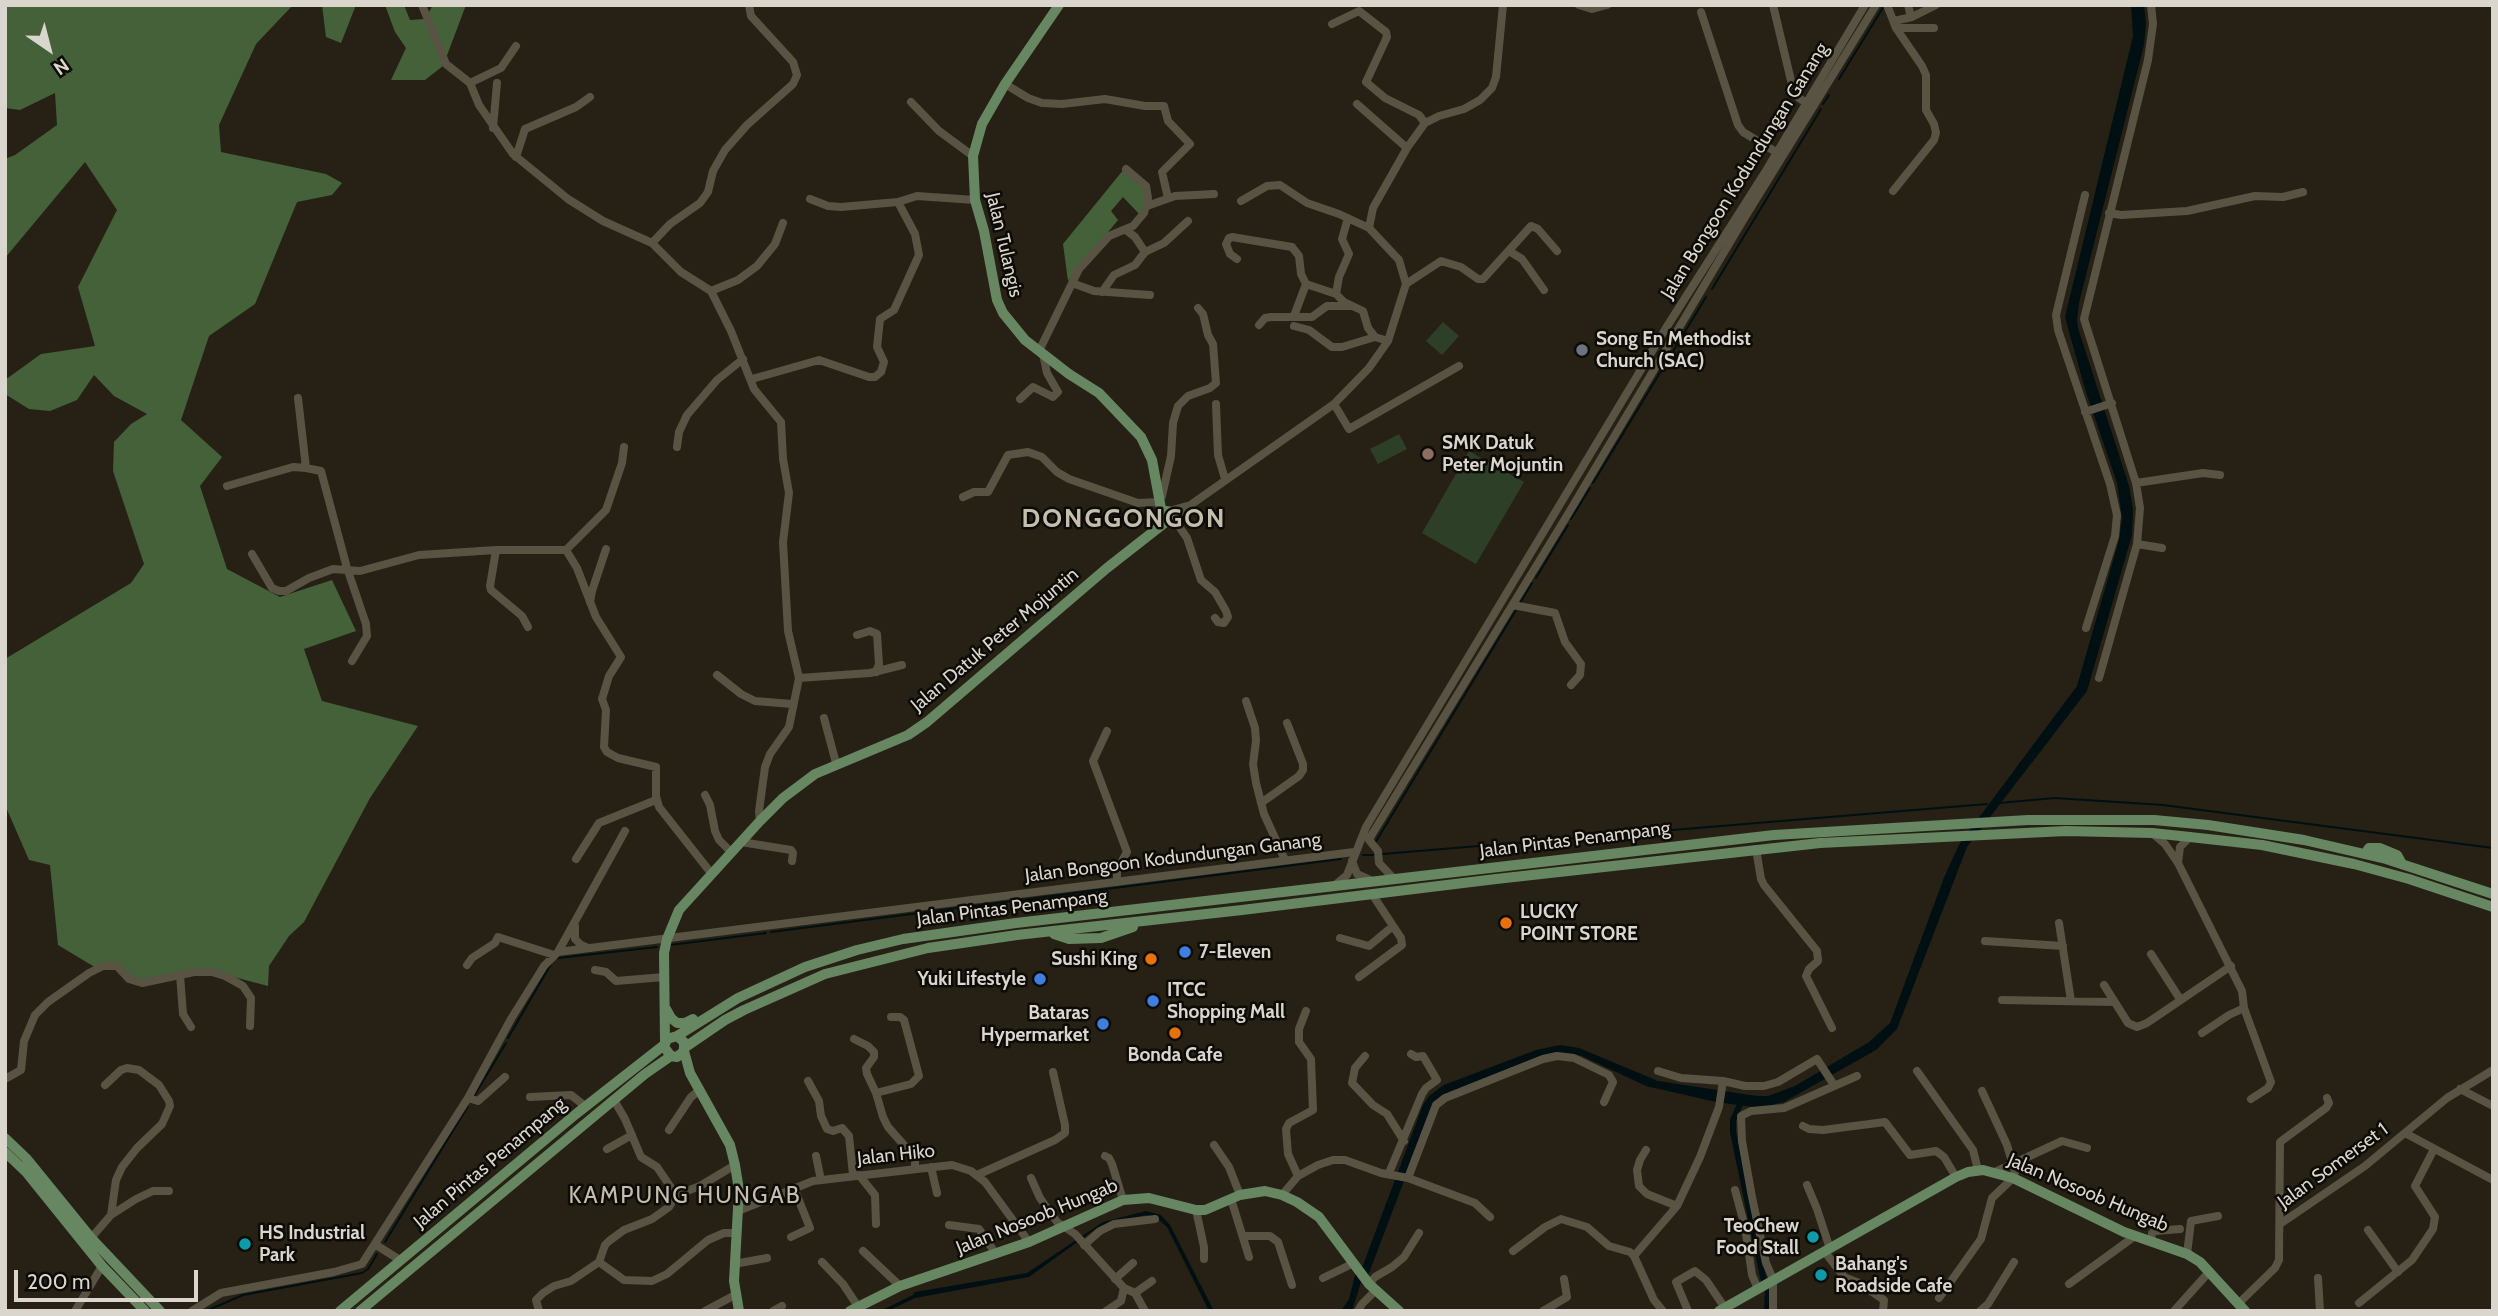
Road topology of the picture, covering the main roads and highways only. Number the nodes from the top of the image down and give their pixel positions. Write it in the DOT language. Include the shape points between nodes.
graph roads {
  1 [pos="1059,5"];
  2 [pos="1167,516"];
  3 [pos="2187,823"];
  4 [pos="2227,841"];
  5 [pos="2365,854"];
  6 [pos="2385,872"];
  7 [pos="2493,894"];
  8 [pos="1242,898"];
  9 [pos="2493,907"];
  10 [pos="1265,908"];
  11 [pos="1103,914"];
  12 [pos="1153,920"];
  13 [pos="1116,924"];
  14 [pos="1047,932"];
  15 [pos="1108,936"];
  16 [pos="729,1003"];
  17 [pos="665,1006"];
  18 [pos="677,1036"];
  19 [pos="664,1043"];
  20 [pos="678,1053"];
  21 [pos="5,1138"];
  22 [pos="5,1152"];
  23 [pos="2241,1307"];
  24 [pos="856,1309"];
  25 [pos="1722,1309"];
  26 [pos="145,1311"];
  27 [pos="160,1311"];
  28 [pos="340,1311"];
  29 [pos="360,1311"];
  30 [pos="739,1311"];
  31 [pos="1399,1311"];
  1 -- 2 [label="main road, Jalan Tulangis" via="982,124 973,156 975,200 997,300 1012,327 1099,393 1132,425 1152,460"];
  2 -- 17 [label="main road, Jalan Datuk Peter Mojuntin" via="927,722 803,782 760,821 679,910 667,939"];
  3 -- 4 [label="main road" via="2220,830"];
  3 -- 5 [label="main road, Jalan Pintas Penampang"];
  3 -- 8 [label="main road, Jalan Pintas Penampang" via="2018,820 1774,835"];
  4 -- 6 [label="main road, Jalan Pintas Penampang"];
  4 -- 10 [label="main road, Jalan Pintas Penampang" via="2066,831 1923,837 1756,849"];
  5 -- 6 [label="main road" via="2367,861"];
  5 -- 7 [label="main road, Jalan Pintas Penampang"];
  6 -- 9 [label="main road, Jalan Pintas Penampang"];
  8 -- 10 [label="main road"];
  8 -- 11 [label="main road, Jalan Pintas Penampang"];
  10 -- 12 [label="main road, Jalan Pintas Penampang"];
  11 -- 13 [label="main road"];
  11 -- 16 [label="main road, Jalan Pintas Penampang" via="904,939 857,950 805,967"];
  12 -- 13 [label="main road, Jalan Pintas Penampang"];
  12 -- 15 [label="main road"];
  13 -- 14 [label="main road, Jalan Pintas Penampang"];
  13 -- 15 [label="main road"];
  14 -- 15 [label="main road" via="1069,939"];
  14 -- 20 [label="main road, Jalan Pintas Penampang" via="928,948 825,974 725,1020"];
  16 -- 17 [label="main road" via="680,1024"];
  16 -- 18 [label="main road, Jalan Pintas Penampang"];
  17 -- 19 [label="main road, Jalan Datuk Peter Mojuntin"];
  18 -- 19 [label="main road"];
  18 -- 20 [label="main road" via="684,1042"];
  19 -- 20 [label="main road" via="664,1051"];
  19 -- 28 [label="main road, Jalan Pintas Penampang"];
  20 -- 29 [label="main road, Jalan Pintas Penampang" via="614,1100"];
  20 -- 30 [label="main road" via="730,1145 735,1165 739,1190 734,1295"];
  21 -- 27 [label="main road"];
  22 -- 26 [label="main road"];
  23 -- 25 [label="main road, Jalan Nosoob Hungab" via="2187,1254 2135,1236 2013,1178 1978,1170 1956,1177"];
  24 -- 31 [label="main road, Jalan Nosoob Hungab" via="900,1286 1029,1242 1123,1200 1149,1198 1205,1210 1265,1191 1282,1195 1319,1217 1370,1285"];
}
